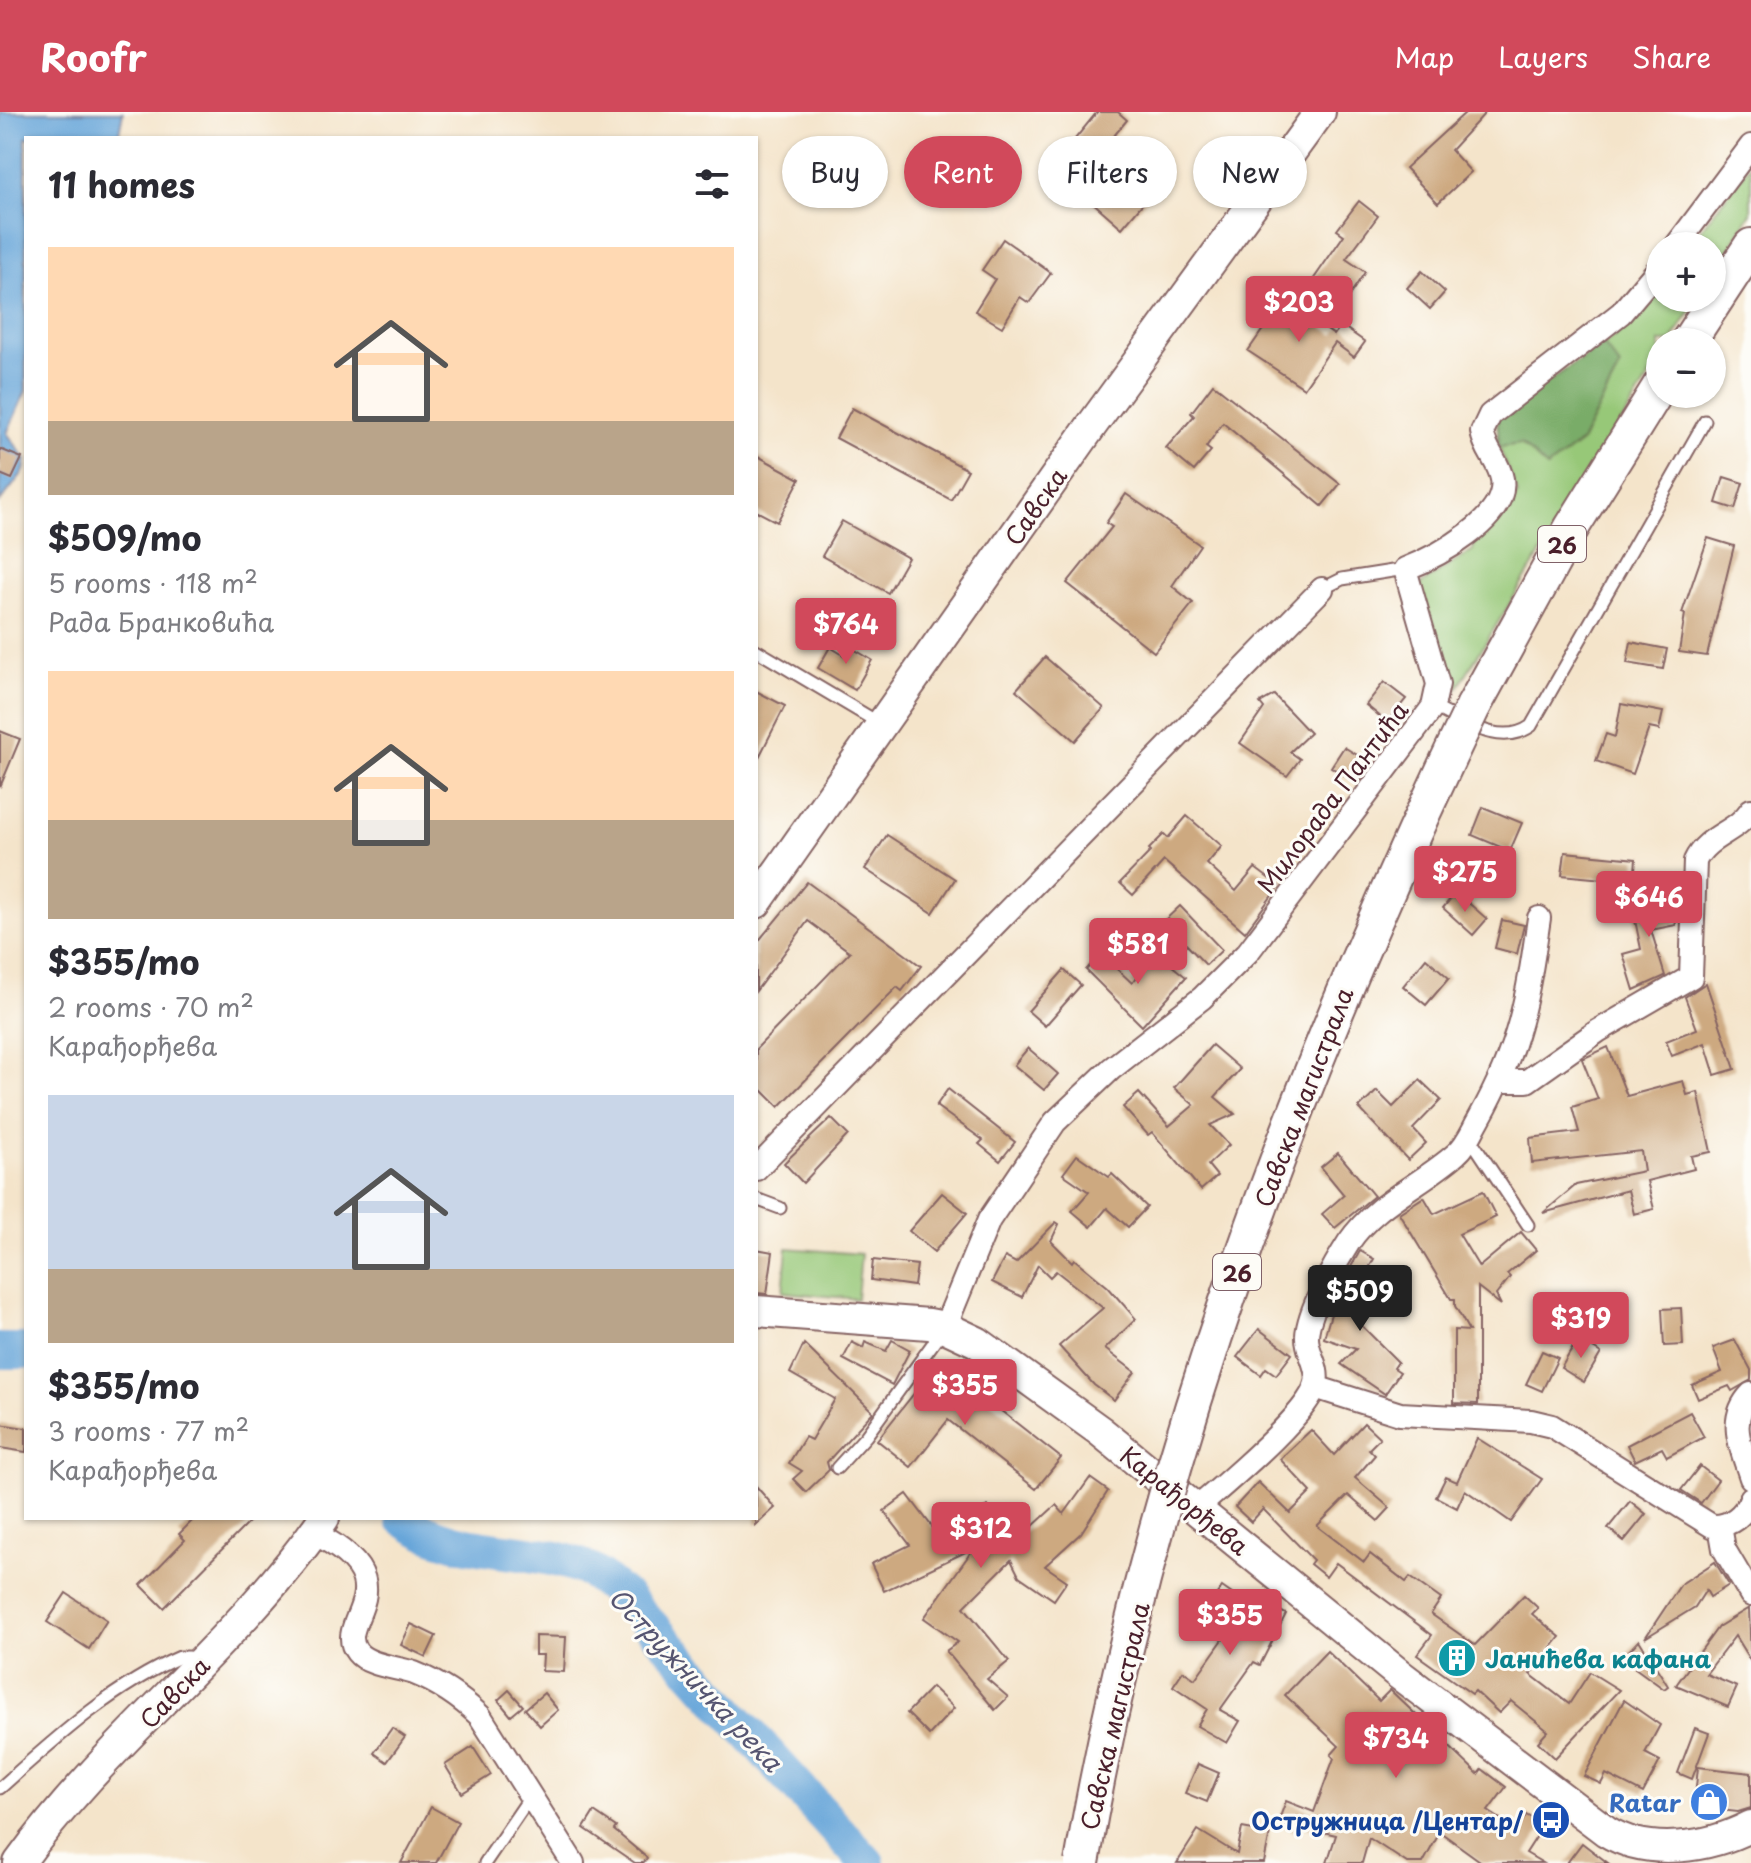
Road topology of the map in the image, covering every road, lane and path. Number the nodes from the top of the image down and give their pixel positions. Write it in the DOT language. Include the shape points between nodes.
graph roads {
  1 [pos="1320,112"];
  2 [pos="1751,146"];
  3 [pos="1686,232"];
  4 [pos="1748,262"];
  5 [pos="1646,284"];
  6 [pos="1698,328"];
  7 [pos="1646,408"];
  8 [pos="1705,421"];
  9 [pos="1405,569"];
  10 [pos="1322,589"];
  11 [pos="758,651"];
  12 [pos="1433,707"];
  13 [pos="880,723"];
  14 [pos="1751,810"];
  15 [pos="758,900"];
  16 [pos="1539,918"];
  17 [pos="1501,1081"];
  18 [pos="1470,1138"];
  19 [pos="758,1167"];
  20 [pos="758,1200"];
  21 [pos="780,1208"];
  22 [pos="1528,1225"];
  23 [pos="758,1311"];
  24 [pos="945,1327"];
  25 [pos="1315,1387"];
  26 [pos="1751,1394"];
  27 [pos="837,1468"];
  28 [pos="1751,1478"];
  29 [pos="1749,1507"];
  30 [pos="1196,1509"];
  31 [pos="319,1525"];
  32 [pos="1720,1526"];
  33 [pos="1751,1595"];
  34 [pos="200,1667"];
  35 [pos="0,1788"];
  36 [pos="530,1797"];
  37 [pos="1749,1827"];
  38 [pos="1652,1855"];
  39 [pos="19,1863"];
  40 [pos="485,1863"];
  41 [pos="573,1863"];
  42 [pos="1082,1863"];
  1 -- 13 [label="street, Савска"];
  2 -- 3 [label="street"];
  4 -- 6 [label="main road"];
  5 -- 9 [label="street" via="1621,313 1490,415 1482,432 1502,482 1498,503 1461,538"];
  7 -- 42 [label="main road, Савска магистрала / 26, bridge" via="1572,527 1473,707 1339,1001 1239,1266 1179,1456 1136,1613"];
  8 -- 12 [label="lane" via="1531,726 1494,735"];
  9 -- 10 [label="lane" via="1342,579"];
  9 -- 12 [label="street, Милорада Пантића" via="1438,684"];
  10 -- 19 [label="street"];
  11 -- 13 [label="lane"];
  12 -- 24 [label="street, Милорада Пантића" via="1248,952 1202,998 1111,1069 1055,1122 989,1220"];
  13 -- 15 [label="street, Савска"];
  14 -- 17 [label="street" via="1742,822 1703,846 1695,861 1691,977 1598,1031 1527,1081"];
  16 -- 17 [label="street" via="1524,1019"];
  17 -- 18 [label="street"];
  18 -- 22 [label="lane"];
  18 -- 25 [label="street" via="1455,1156 1387,1203 1350,1242 1307,1335"];
  20 -- 21 [label="lane"];
  23 -- 24 [label="street, Карађорђева"];
  24 -- 27 [label="lane"];
  24 -- 30 [label="street, Карађорђева" via="1018,1371"];
  25 -- 30 [label="street" via="1283,1428"];
  25 -- 32 [label="street" via="1400,1414 1552,1426 1705,1523"];
  26 -- 28 [label="street" via="1736,1425"];
  29 -- 32 [label="street"];
  30 -- 38 [label="street, Карађорђева" via="1400,1675 1606,1831"];
  31 -- 34 [label="street, Савска"];
  31 -- 36 [label="street" via="366,1580 365,1602 352,1639 360,1657 415,1674 464,1700 480,1716"];
  32 -- 33 [label="street" via="1724,1549"];
  34 -- 35 [label="lane" via="180,1657 151,1670 64,1731"];
  34 -- 39 [label="street, Савска" via="77,1791"];
  36 -- 40 [label="lane"];
  36 -- 41 [label="street"];
  37 -- 38 [label="street"];
}
